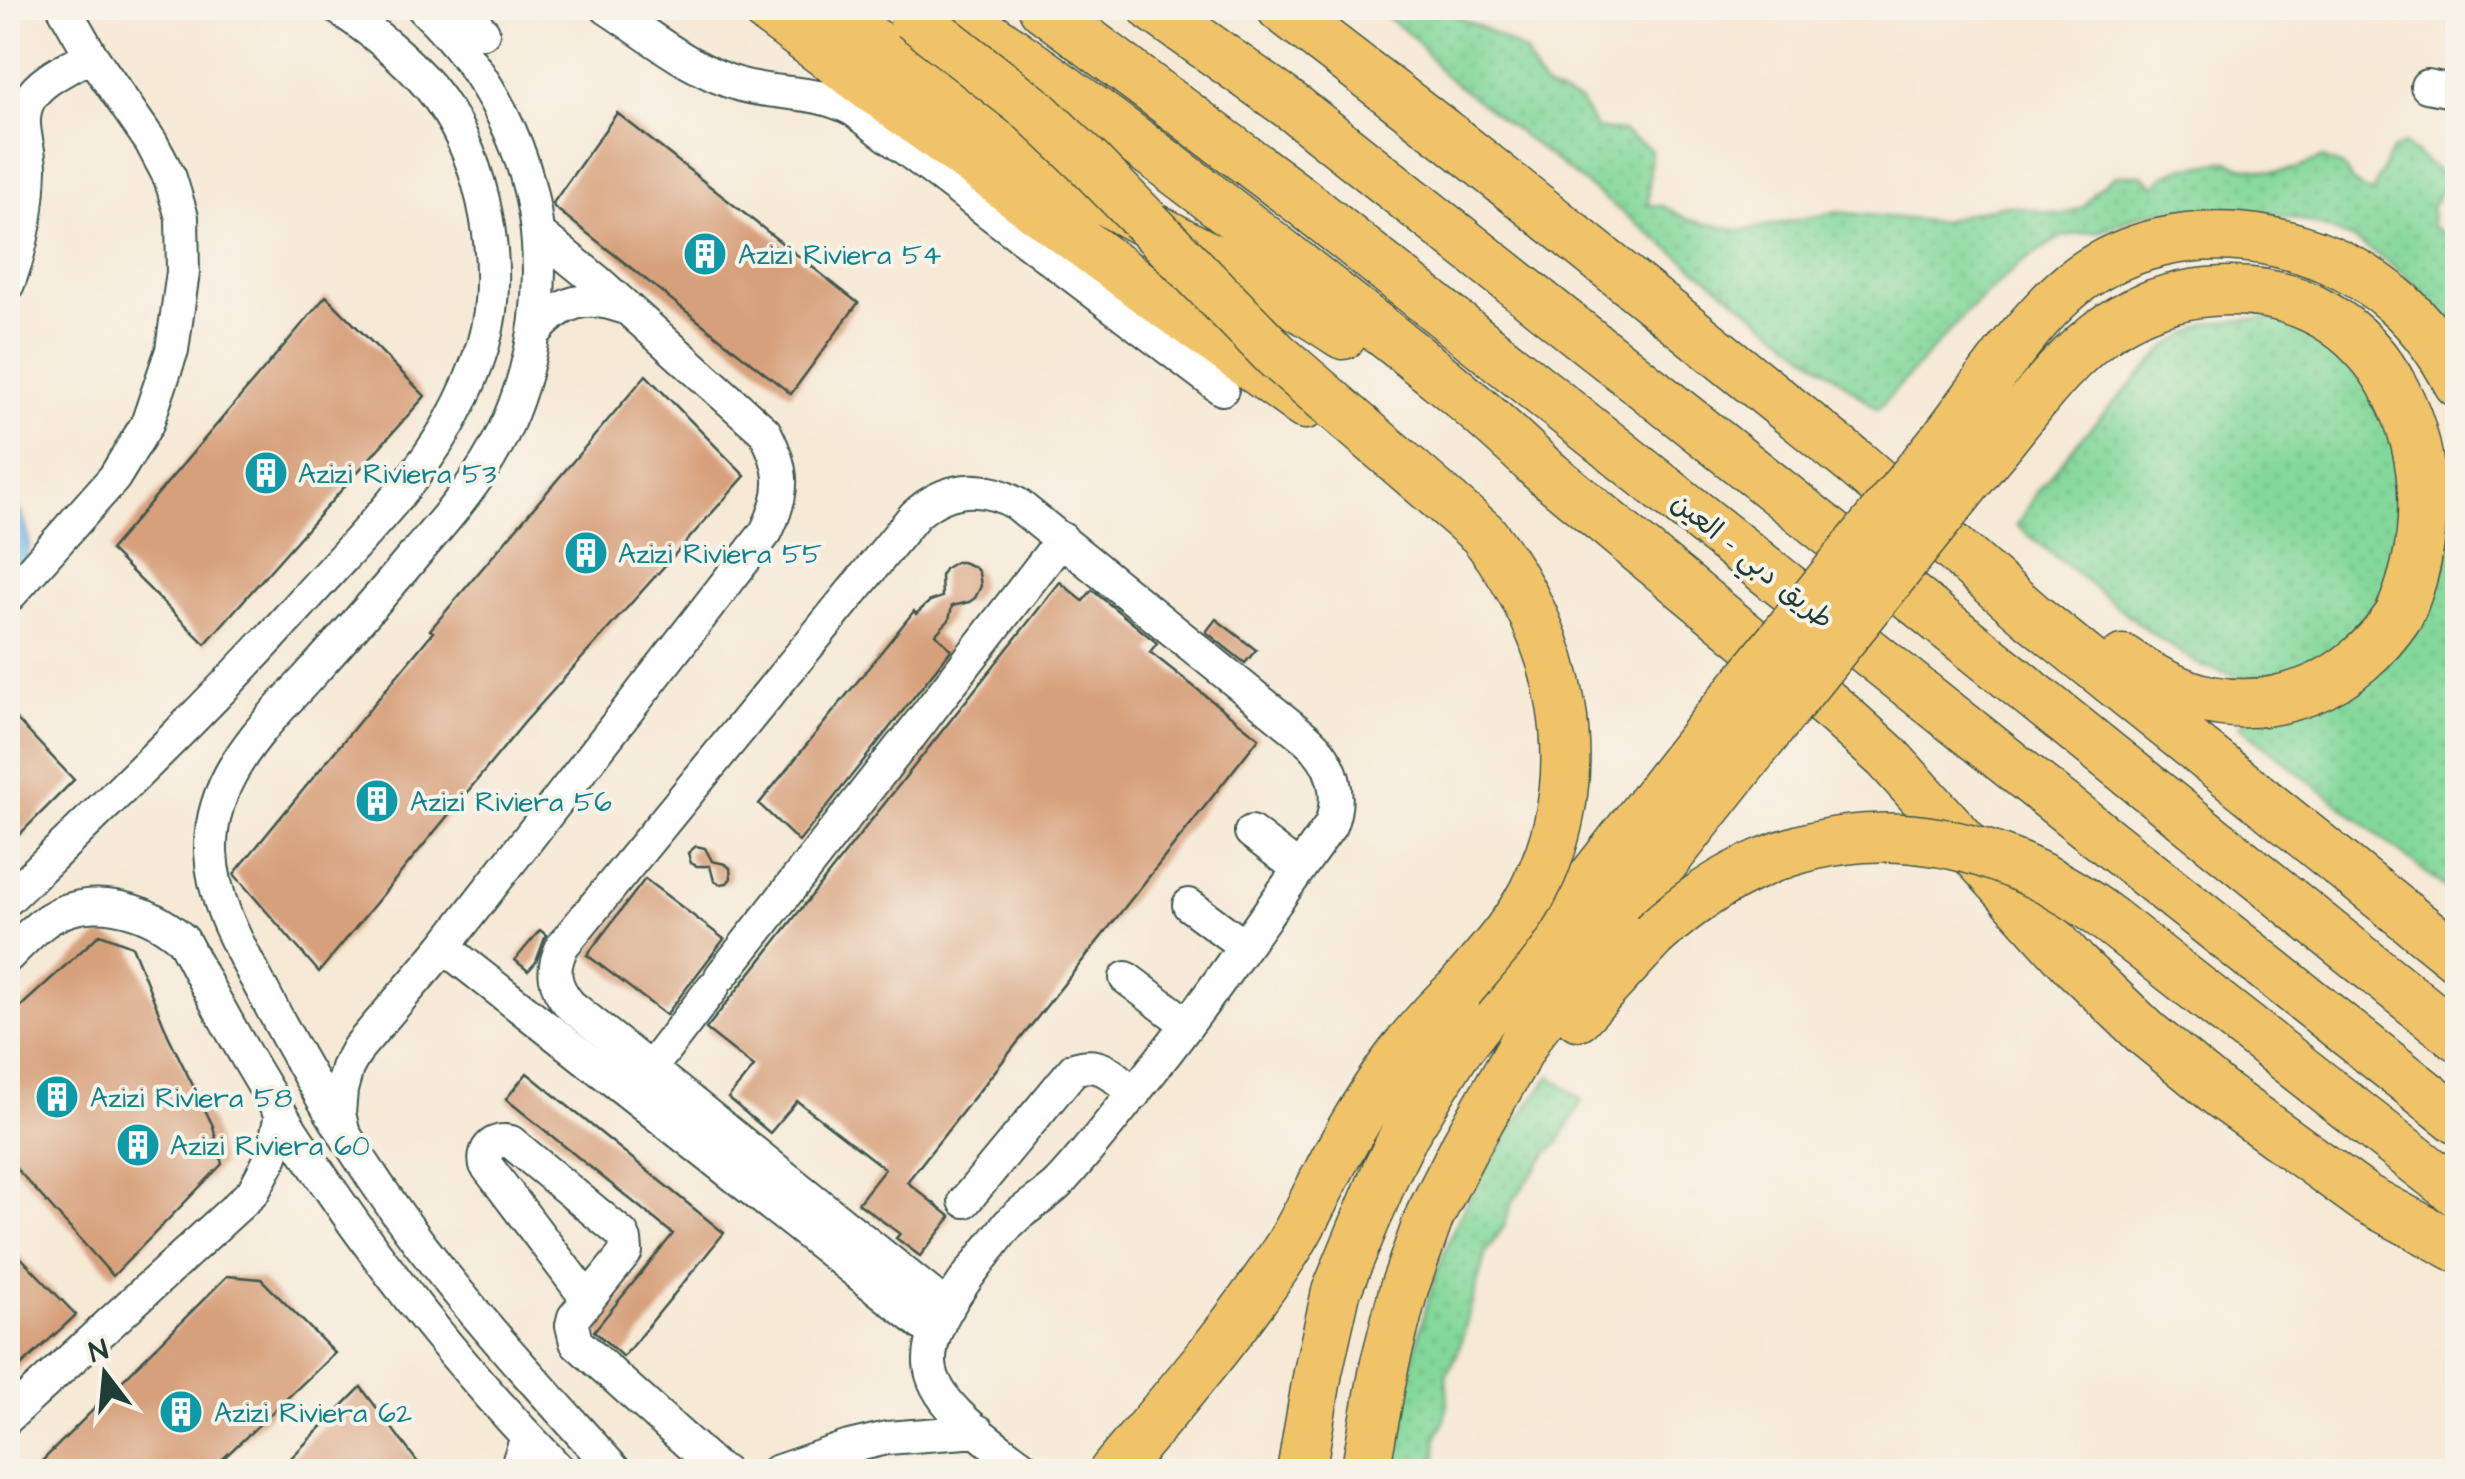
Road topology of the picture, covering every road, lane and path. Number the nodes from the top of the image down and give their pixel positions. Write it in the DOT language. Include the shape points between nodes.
graph roads {
  1 [pos="64,8"];
  2 [pos="338,8"];
  3 [pos="423,8"];
  4 [pos="607,8"];
  5 [pos="764,8"];
  6 [pos="827,8"];
  7 [pos="1044,8"];
  8 [pos="1153,8"];
  9 [pos="1281,8"];
  10 [pos="921,10"];
  11 [pos="91,55"];
  12 [pos="538,233"];
  13 [pos="8,284"];
  14 [pos="625,308"];
  15 [pos="535,333"];
  16 [pos="2458,383"];
  17 [pos="1222,389"];
  18 [pos="1968,446"];
  19 [pos="1541,468"];
  20 [pos="1432,490"];
  21 [pos="1062,539"];
  22 [pos="8,597"];
  23 [pos="2032,617"];
  24 [pos="1252,832"];
  25 [pos="1299,869"];
  26 [pos="8,898"];
  27 [pos="1188,905"];
  28 [pos="1244,946"];
  29 [pos="444,947"];
  30 [pos="8,956"];
  31 [pos="2458,958"];
  32 [pos="1126,978"];
  33 [pos="1459,990"];
  34 [pos="1187,1024"];
  35 [pos="2458,1038"];
  36 [pos="358,1048"];
  37 [pos="296,1054"];
  38 [pos="650,1070"];
  39 [pos="1134,1094"];
  40 [pos="1490,1102"];
  41 [pos="282,1115"];
  42 [pos="2458,1120"];
  43 [pos="344,1136"];
  44 [pos="320,1174"];
  45 [pos="253,1192"];
  46 [pos="2458,1192"];
  47 [pos="2365,1198"];
  48 [pos="965,1201"];
  49 [pos="2458,1248"];
  50 [pos="2458,1268"];
  51 [pos="1336,1292"];
  52 [pos="588,1300"];
  53 [pos="941,1320"];
  54 [pos="8,1417"];
  55 [pos="978,1430"];
  56 [pos="527,1437"];
  57 [pos="515,1472"];
  58 [pos="561,1472"];
  59 [pos="616,1472"];
  60 [pos="724,1472"];
  61 [pos="776,1472"];
  62 [pos="1030,1472"];
  63 [pos="1113,1472"];
  64 [pos="1301,1472"];
  65 [pos="1365,1472"];
  1 -- 11 [label="street"];
  2 -- 26 [label="street" via="438,97 468,154 490,248 488,313 476,365 450,422 394,498 249,662"];
  3 -- 12 [label="street" via="494,96 524,168"];
  4 -- 17 [label="street" via="720,78 825,97 854,110"];
  5 -- 20 [label="highway, bridge" via="1384,463"];
  6 -- 19 [label="highway" via="1072,181 1316,317"];
  7 -- 42 [label="highway, طريق دبي - العين" via="1300,200"];
  8 -- 35 [label="highway" via="1294,108"];
  9 -- 23 [label="highway" via="1859,466"];
  10 -- 19 [label="highway" via="1035,68 1274,246"];
  10 -- 20 [label="highway, bridge" via="1088,162 1276,355"];
  11 -- 13 [label="street" via="36,90 24,112 29,192"];
  11 -- 22 [label="street" via="161,159 176,197 184,242 179,311 161,388 130,454"];
  12 -- 14 [label="street"];
  12 -- 15 [label="street"];
  14 -- 15 [label="street" via="575,302"];
  14 -- 29 [label="street" via="765,432 782,482 778,508"];
  15 -- 37 [label="street" via="516,402 469,489 257,734 218,798 211,847 219,899"];
  16 -- 18 [label="highway" via="2425,330 2399,304 2331,260 2261,239 2187,238 2116,259 2055,301 2026,333"];
  18 -- 23 [label="highway" via="2111,326 2166,299 2225,290 2284,296 2342,321 2386,361 2425,435 2435,499 2422,570 2387,633 2314,689 2260,702 2204,700 2151,679 2077,631"];
  18 -- 40 [label="highway, bridge" via="1752,750 1530,1032"];
  18 -- 51 [label="highway, bridge" via="1717,719 1454,1054 1385,1174"];
  19 -- 47 [label="highway" via="1887,757 2146,1034"];
  20 -- 33 [label="highway, bridge" via="1483,534 1525,596 1554,671 1565,740 1562,810 1544,867 1517,919"];
  21 -- 25 [label="street" via="1318,748 1332,772 1335,814"];
  21 -- 38 [label="street"];
  21 -- 38 [label="street" via="992,492 950,492 926,505 562,946 555,960 559,992"];
  23 -- 31 [label="highway"];
  24 -- 25 [label="street"];
  25 -- 28 [label="street"];
  27 -- 28 [label="street"];
  28 -- 34 [label="street"];
  29 -- 36 [label="street"];
  29 -- 53 [label="street"];
  30 -- 41 [label="street" via="44,922 85,907 128,908 167,926 183,940"];
  32 -- 34 [label="street"];
  33 -- 51 [label="highway" via="1378,1141 1351,1210"];
  33 -- 63 [label="highway" via="1413,1037 1367,1102 1252,1303"];
  34 -- 39 [label="street"];
  36 -- 37 [label="street" via="328,1056"];
  36 -- 43 [label="street" via="340,1090"];
  37 -- 43 [label="street"];
  38 -- 53 [label="street"];
  39 -- 48 [label="street" via="1099,1066 1074,1068"];
  39 -- 53 [label="street" via="1058,1184 1005,1227"];
  40 -- 46 [label="highway, bridge" via="1653,935 1702,895 1793,852 1891,837 1950,843 2008,860 2064,888"];
  40 -- 65 [label="highway" via="1430,1215 1410,1270"];
  41 -- 44 [label="street"];
  41 -- 45 [label="street" via="272,1156"];
  43 -- 59 [label="street" via="462,1297"];
  44 -- 45 [label="street"];
  44 -- 56 [label="street" via="395,1282"];
  45 -- 54 [label="street"];
  47 -- 49 [label="highway"];
  47 -- 50 [label="street"];
  51 -- 64 [label="highway"];
  52 -- 52 [label="street" via="626,1252 622,1234 511,1142 498,1140 488,1148 489,1170"];
  52 -- 60 [label="street" via="572,1325 580,1348"];
  53 -- 55 [label="street" via="930,1366 934,1381"];
  55 -- 61 [label="street" via="887,1438"];
  55 -- 62 [label="street"];
  56 -- 57 [label="street"];
  56 -- 58 [label="street"];
}
